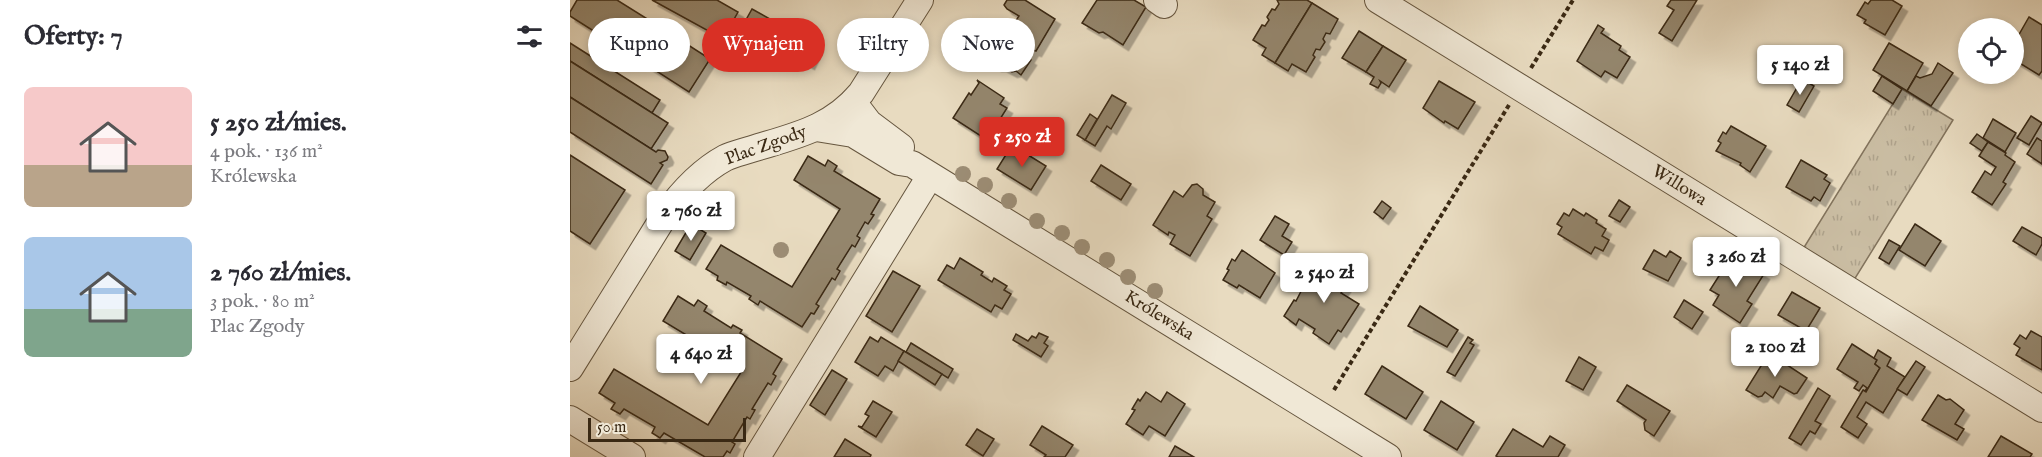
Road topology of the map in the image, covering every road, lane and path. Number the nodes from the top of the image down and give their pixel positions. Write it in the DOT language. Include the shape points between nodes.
graph roads {
  1 [pos="920,0"];
  2 [pos="1378,0"];
  3 [pos="1574,0"];
  4 [pos="1519,88"];
  5 [pos="848,106"];
  6 [pos="816,128"];
  7 [pos="921,170"];
  8 [pos="570,368"];
  9 [pos="1335,390"];
  10 [pos="2042,409"];
  11 [pos="570,419"];
  12 [pos="632,457"];
  13 [pos="757,457"];
  14 [pos="1388,457"];
  1 -- 5 [label="street" via="873,75"];
  2 -- 4 [label="street, Willowa"];
  3 -- 4 [label="path"];
  4 -- 9 [label="path"];
  4 -- 10 [label="street, Willowa"];
  5 -- 6 [label="street, Plac Zgody"];
  5 -- 7 [label="street" via="907,151"];
  6 -- 7 [label="street, Plac Zgody" via="853,134 898,162"];
  6 -- 8 [label="street, Plac Zgody" via="726,158 695,180 665,215"];
  7 -- 13 [label="street"];
  7 -- 14 [label="street, Królewska"];
  11 -- 12 [label="street"];
}
